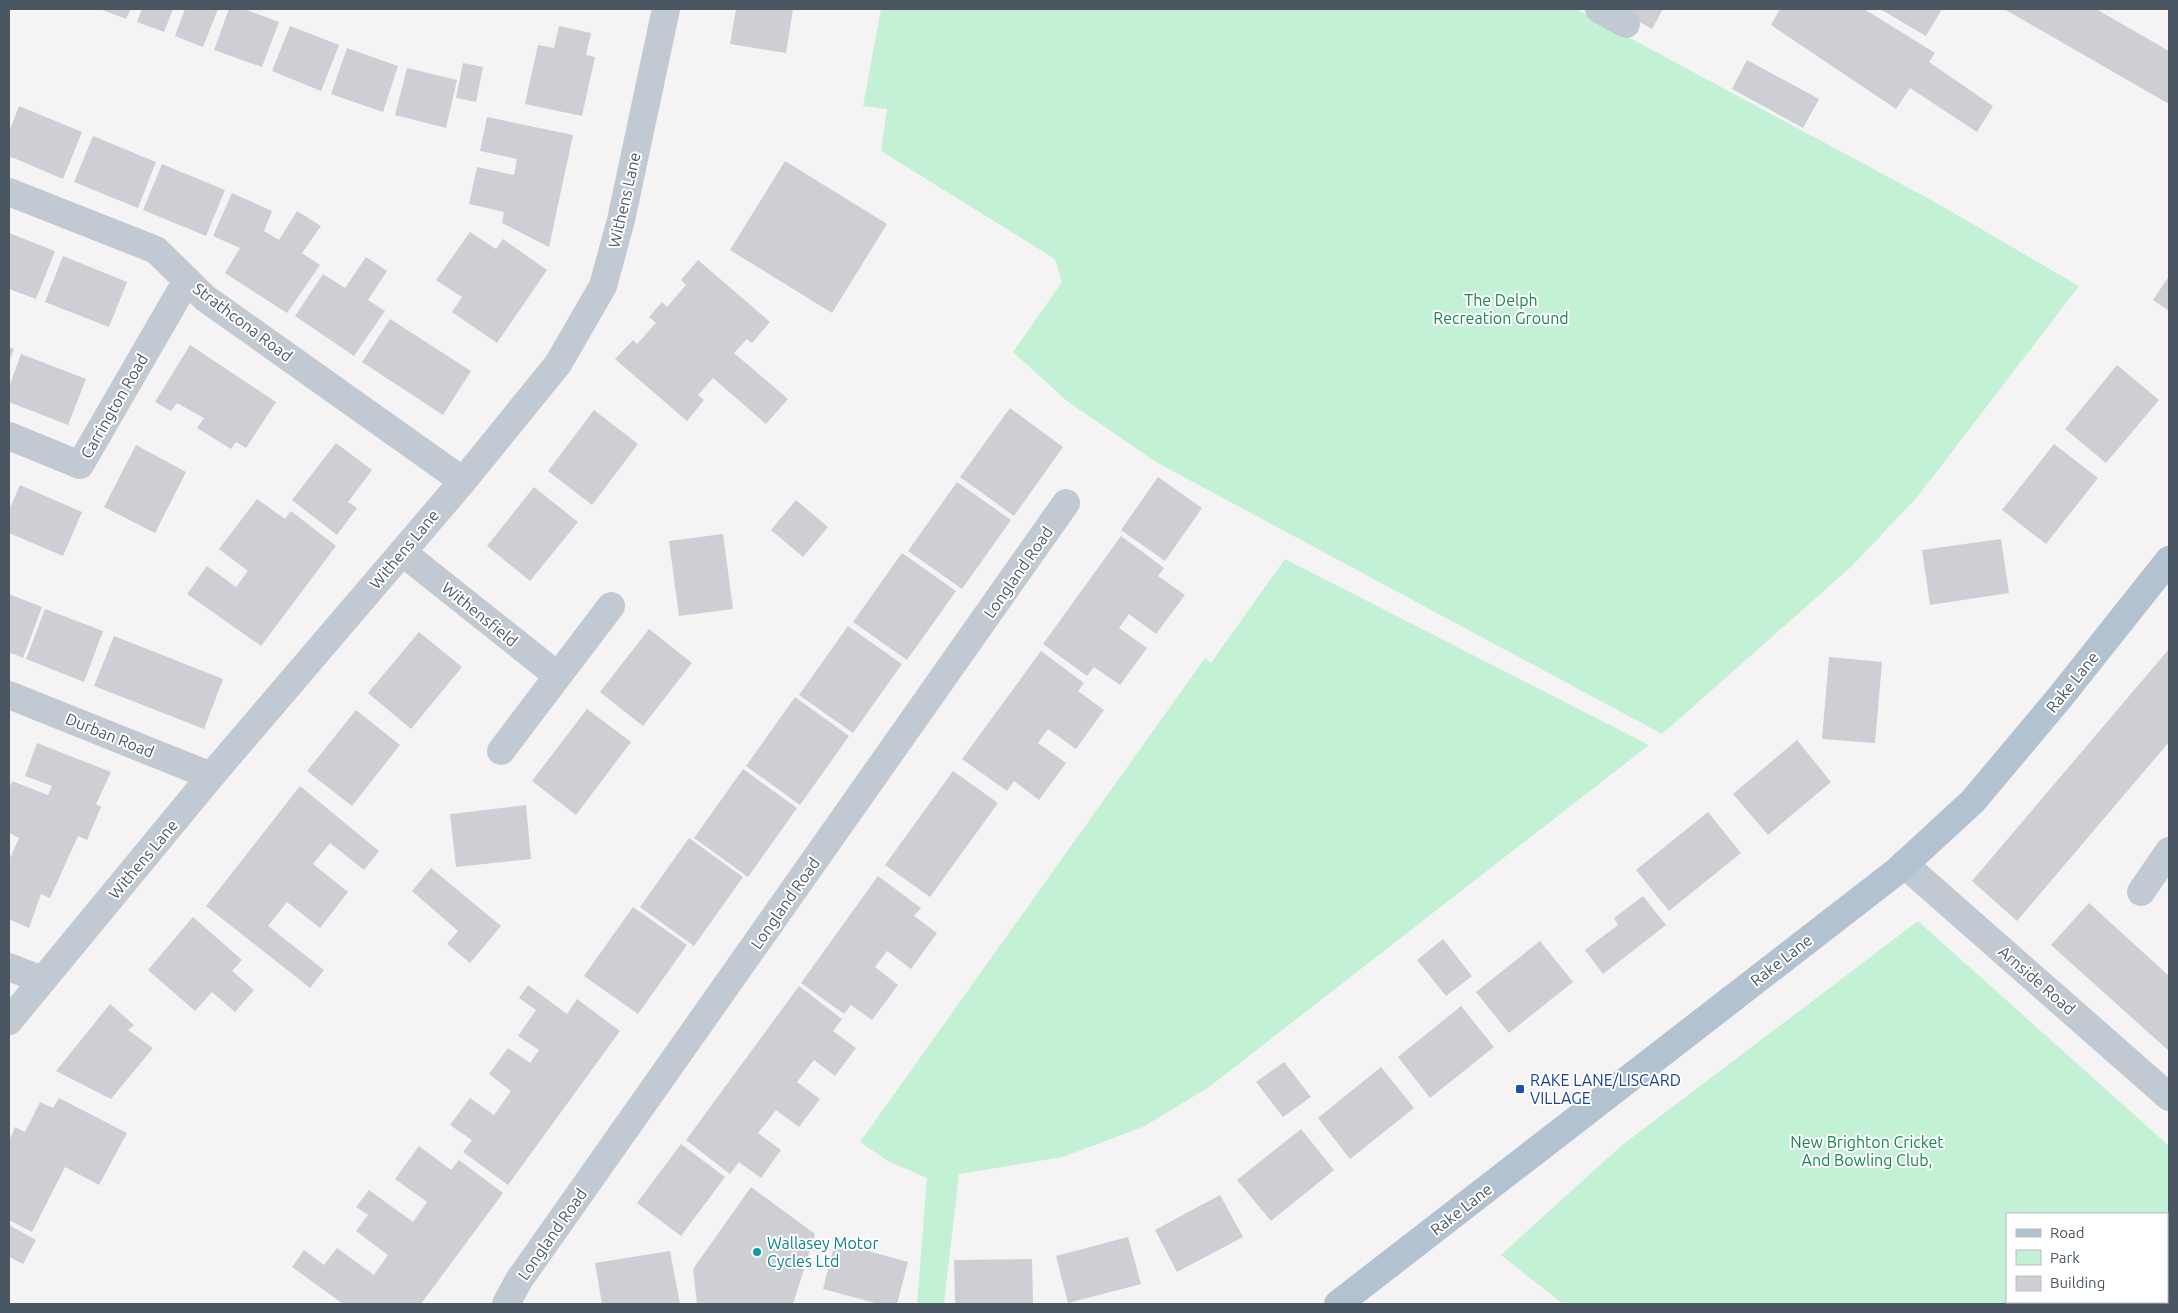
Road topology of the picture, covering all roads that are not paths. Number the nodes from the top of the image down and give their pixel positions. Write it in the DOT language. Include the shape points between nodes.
graph roads {
  1 [pos="666,9"];
  2 [pos="1599,9"];
  3 [pos="1626,24"];
  4 [pos="9,192"];
  5 [pos="187,280"];
  6 [pos="9,436"];
  7 [pos="463,481"];
  8 [pos="1066,504"];
  9 [pos="402,552"];
  10 [pos="2165,573"];
  11 [pos="611,606"];
  12 [pos="558,676"];
  13 [pos="9,694"];
  14 [pos="501,751"];
  15 [pos="212,776"];
  16 [pos="2169,851"];
  17 [pos="1904,864"];
  18 [pos="2141,892"];
  19 [pos="9,967"];
  20 [pos="42,980"];
  21 [pos="9,1021"];
  22 [pos="2169,1097"];
  23 [pos="506,1304"];
  24 [pos="1338,1304"];
  1 -- 7 [label="street, Withens Lane" via="621,220 603,286 558,364"];
  2 -- 3 [label="street"];
  4 -- 5 [label="street, Strathcona Road" via="156,250"];
  5 -- 6 [label="street, Carrington Road" via="80,465"];
  5 -- 7 [label="street, Strathcona Road" via="206,298"];
  7 -- 9 [label="street, Withens Lane"];
  8 -- 23 [label="street, Longland Road" via="519,1280"];
  9 -- 12 [label="street, Withensfield"];
  9 -- 15 [label="street, Withens Lane"];
  10 -- 17 [label="main road, Rake Lane" via="1973,802"];
  11 -- 12 [label="street"];
  12 -- 14 [label="street"];
  13 -- 15 [label="street, Durban Road"];
  15 -- 20 [label="street, Withens Lane"];
  16 -- 18 [label="street"];
  17 -- 22 [label="street, Arnside Road"];
  17 -- 24 [label="main road, Rake Lane"];
  19 -- 20 [label="street"];
  20 -- 21 [label="street, Withens Lane"];
}
